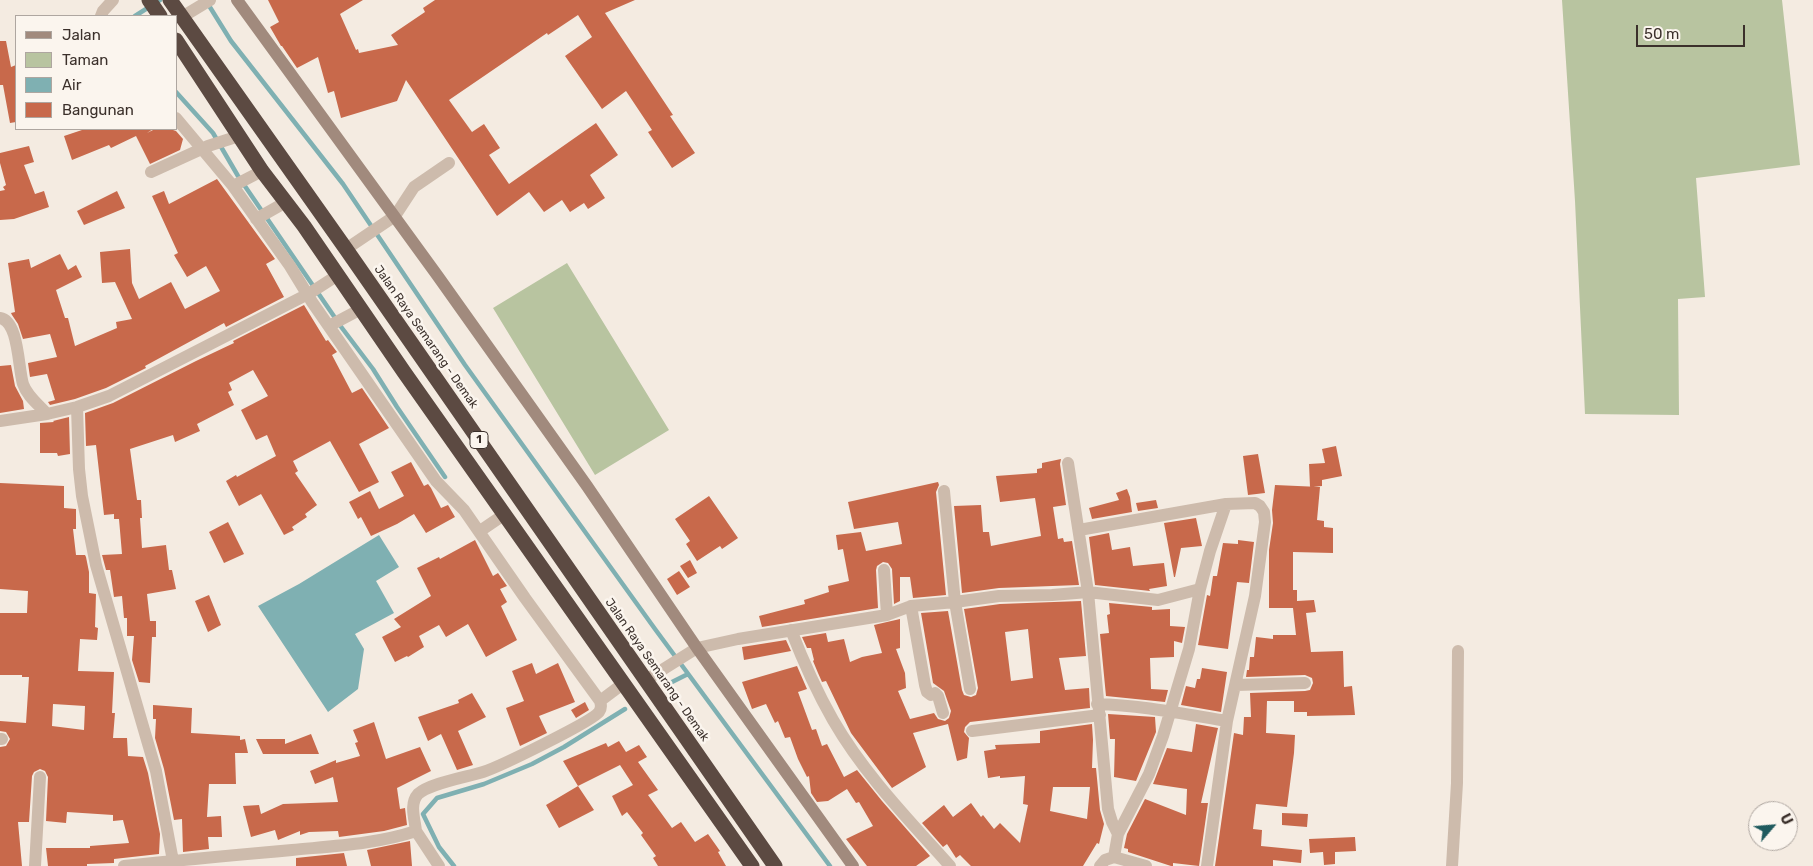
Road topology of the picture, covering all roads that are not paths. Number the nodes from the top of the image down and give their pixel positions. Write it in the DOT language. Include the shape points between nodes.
graph roads {
  1 [pos="114,0"];
  2 [pos="149,0"];
  3 [pos="170,0"];
  4 [pos="210,0"];
  5 [pos="238,0"];
  6 [pos="101,15"];
  7 [pos="159,15"];
  8 [pos="185,15"];
  9 [pos="178,44"];
  10 [pos="178,120"];
  11 [pos="232,138"];
  12 [pos="206,148"];
  13 [pos="448,163"];
  14 [pos="262,171"];
  15 [pos="150,172"];
  16 [pos="239,183"];
  17 [pos="286,202"];
  18 [pos="263,216"];
  19 [pos="392,218"];
  20 [pos="349,247"];
  21 [pos="338,276"];
  22 [pos="309,294"];
  23 [pos="361,309"];
  24 [pos="0,318"];
  25 [pos="336,322"];
  26 [pos="77,407"];
  27 [pos="47,414"];
  28 [pos="0,421"];
  29 [pos="1068,463"];
  30 [pos="944,490"];
  31 [pos="1226,504"];
  32 [pos="491,524"];
  33 [pos="1079,530"];
  34 [pos="884,570"];
  35 [pos="1200,589"];
  36 [pos="1088,592"];
  37 [pos="955,602"];
  38 [pos="911,606"];
  39 [pos="887,615"];
  40 [pos="791,630"];
  41 [pos="693,650"];
  42 [pos="1458,651"];
  43 [pos="646,680"];
  44 [pos="1305,683"];
  45 [pos="1236,685"];
  46 [pos="970,689"];
  47 [pos="609,693"];
  48 [pos="1098,709"];
  49 [pos="1170,712"];
  50 [pos="943,714"];
  51 [pos="1227,721"];
  52 [pos="972,731"];
  53 [pos="40,777"];
  54 [pos="416,831"];
  55 [pos="1118,834"];
  56 [pos="1114,857"];
  57 [pos="173,861"];
  58 [pos="35,866"];
  59 [pos="124,866"];
  60 [pos="439,866"];
  61 [pos="752,866"];
  62 [pos="775,866"];
  63 [pos="853,866"];
  64 [pos="950,866"];
  65 [pos="1100,866"];
  66 [pos="1146,866"];
  67 [pos="1207,866"];
  68 [pos="1452,866"];
  1 -- 6 [label="street"];
  2 -- 7 [label="highway"];
  3 -- 8 [label="highway, Jalan Raya Semarang - Demak / 1"];
  4 -- 8 [label="street"];
  5 -- 19 [label="street"];
  8 -- 20 [label="highway, Jalan Raya Semarang - Demak / 1"];
  9 -- 11 [label="highway, 1"];
  10 -- 12 [label="street"];
  11 -- 12 [label="street"];
  11 -- 14 [label="highway, 1"];
  12 -- 15 [label="street"];
  12 -- 16 [label="street"];
  13 -- 19 [label="street" via="414,187"];
  14 -- 16 [label="street"];
  14 -- 17 [label="highway, 1"];
  16 -- 18 [label="street"];
  17 -- 18 [label="street"];
  17 -- 21 [label="highway, 1"];
  18 -- 22 [label="street"];
  19 -- 20 [label="street"];
  19 -- 41 [label="street" via="587,486"];
  20 -- 43 [label="highway, Jalan Raya Semarang - Demak / 1"];
  21 -- 22 [label="street"];
  21 -- 23 [label="highway, 1"];
  22 -- 25 [label="street"];
  22 -- 26 [label="street" via="109,396"];
  23 -- 25 [label="street"];
  23 -- 32 [label="highway, 1"];
  24 -- 27 [label="street" via="10,324 23,384"];
  25 -- 32 [label="street" via="436,481 464,510"];
  26 -- 27 [label="street"];
  26 -- 57 [label="street" via="82,496 96,565 156,771"];
  27 -- 28 [label="street"];
  29 -- 33 [label="street"];
  30 -- 37 [label="street"];
  31 -- 33 [label="street"];
  31 -- 35 [label="street"];
  31 -- 45 [label="street" via="1255,503 1264,512 1265,522 1256,596"];
  32 -- 47 [label="highway, 1"];
  32 -- 47 [label="street" via="526,598"];
  33 -- 36 [label="street"];
  34 -- 39 [label="street"];
  35 -- 36 [label="street" via="1158,600"];
  35 -- 49 [label="street" via="1189,649"];
  36 -- 37 [label="street" via="999,596"];
  36 -- 48 [label="street"];
  37 -- 38 [label="street"];
  37 -- 46 [label="street"];
  38 -- 39 [label="street"];
  38 -- 50 [label="street" via="927,692 938,696"];
  39 -- 40 [label="street"];
  40 -- 41 [label="street"];
  40 -- 64 [label="street" via="834,720 850,745 888,795"];
  41 -- 43 [label="street"];
  41 -- 63 [label="street"];
  42 -- 68 [label="street" via="1457,783"];
  43 -- 62 [label="highway, Jalan Raya Semarang - Demak / 1"];
  44 -- 45 [label="street"];
  45 -- 51 [label="street"];
  47 -- 54 [label="street" via="599,712 561,735 485,772 418,794 413,810"];
  47 -- 61 [label="highway, 1"];
  48 -- 49 [label="street" via="1114,704"];
  48 -- 52 [label="street"];
  48 -- 55 [label="street" via="1108,809"];
  49 -- 51 [label="street"];
  49 -- 55 [label="street" via="1149,774"];
  51 -- 67 [label="street"];
  53 -- 58 [label="street"];
  54 -- 57 [label="street" via="386,840 328,848"];
  54 -- 60 [label="street"];
  55 -- 56 [label="street"];
  56 -- 65 [label="street"];
  56 -- 66 [label="street"];
  57 -- 59 [label="street"];
}
